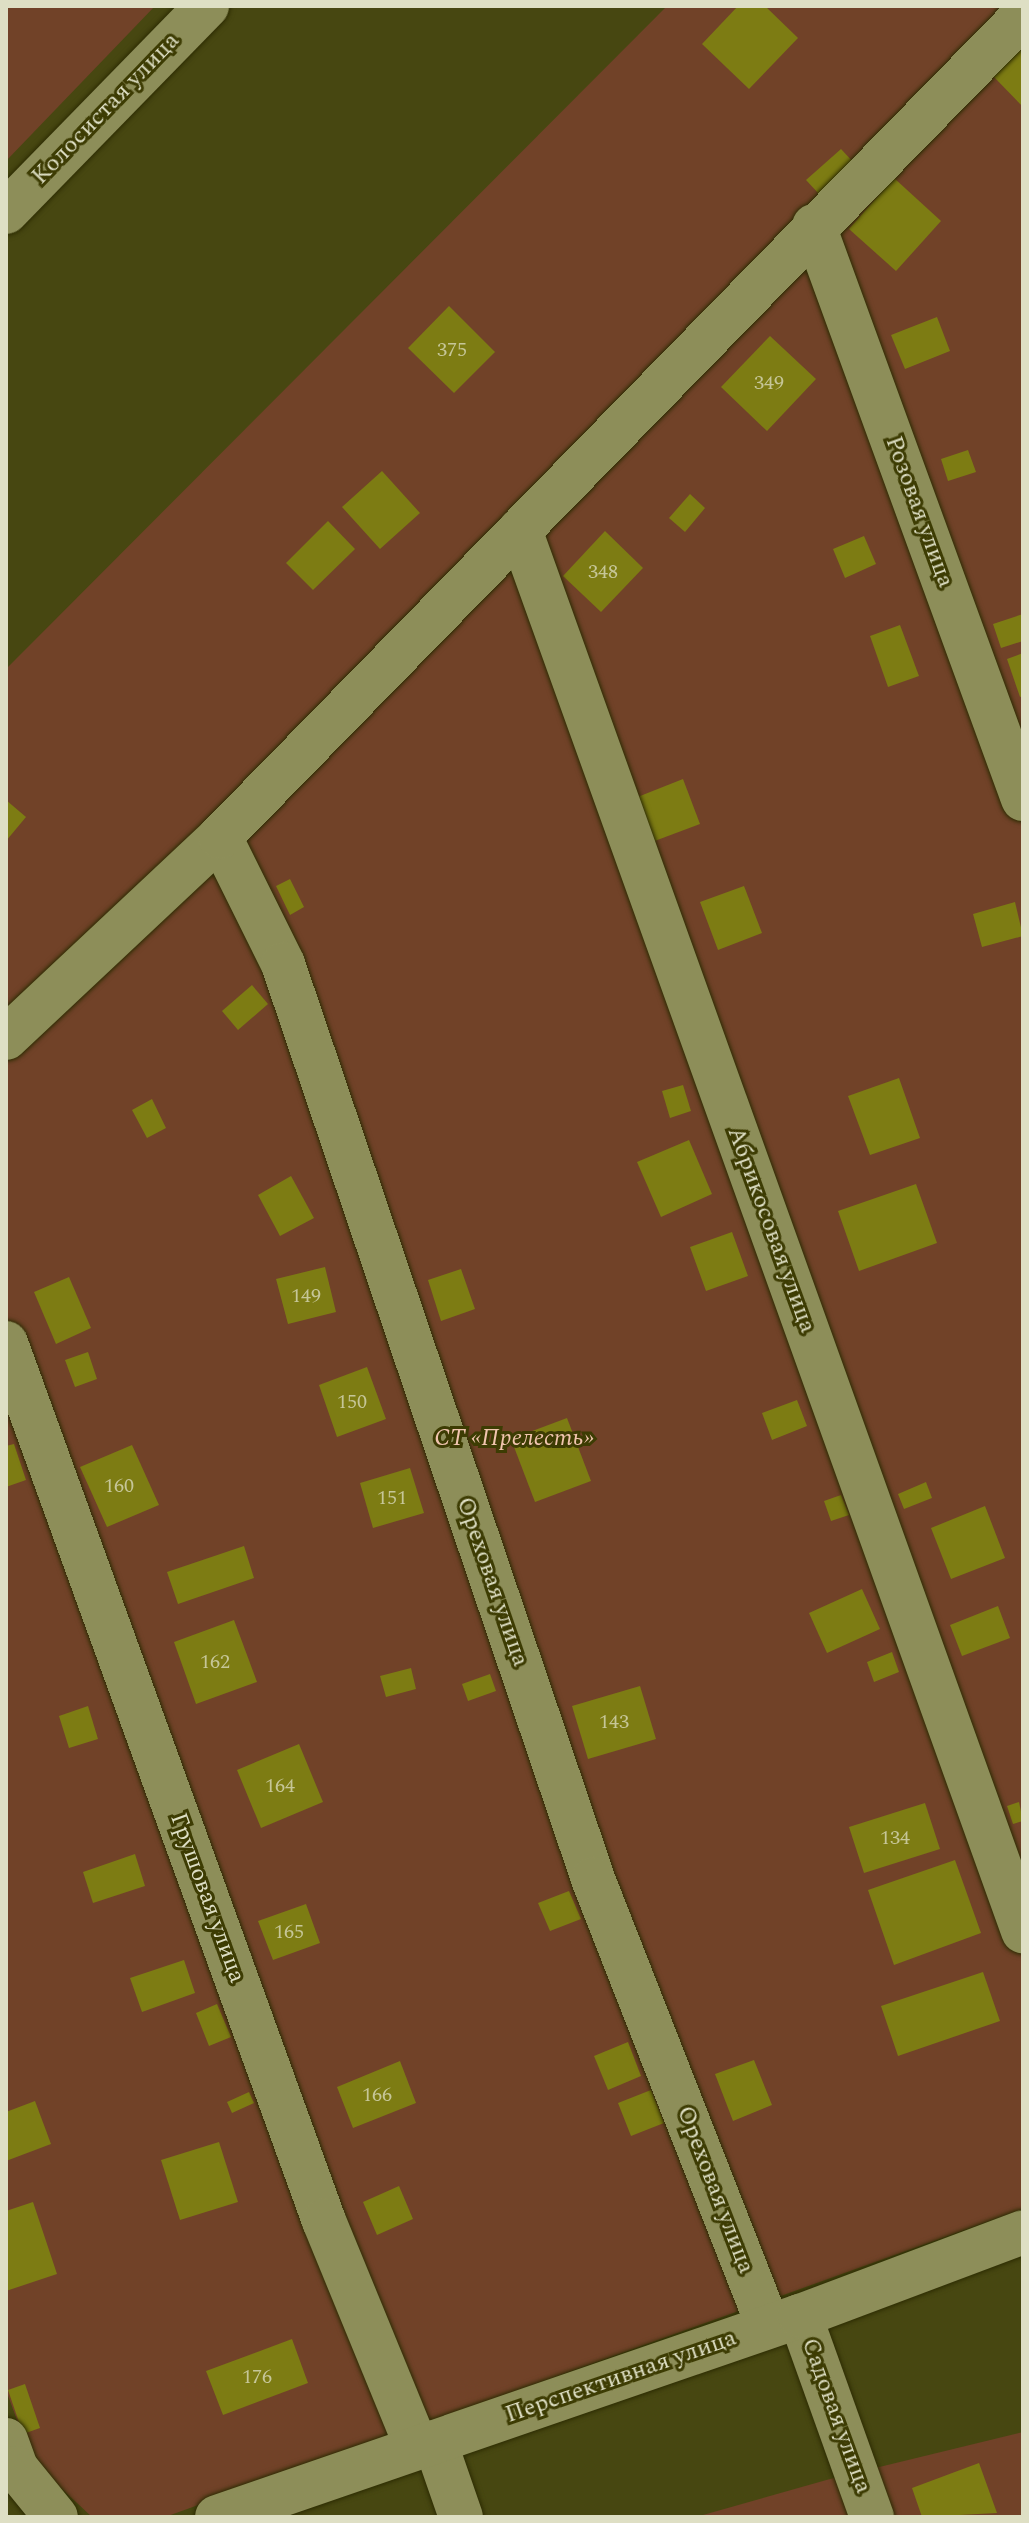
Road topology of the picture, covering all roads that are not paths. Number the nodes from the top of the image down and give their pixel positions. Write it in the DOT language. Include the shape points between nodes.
graph roads {
  1 [pos="207,6"];
  2 [pos="1023,16"];
  3 [pos="6,212"];
  4 [pos="814,226"];
  5 [pos="520,530"];
  6 [pos="1023,799"];
  7 [pos="220,837"];
  8 [pos="6,1038"];
  9 [pos="6,1343"];
  10 [pos="1023,1931"];
  11 [pos="1023,2232"];
  12 [pos="784,2321"];
  13 [pos="6,2440"];
  14 [pos="426,2445"];
  15 [pos="56,2517"];
  16 [pos="217,2517"];
  17 [pos="461,2517"];
  18 [pos="872,2517"];
  1 -- 3 [label="street, Колосистая улица"];
  2 -- 4 [label="street"];
  4 -- 5 [label="street"];
  4 -- 6 [label="street, Розовая улица"];
  5 -- 7 [label="street"];
  5 -- 10 [label="street, Абрикосовая улица"];
  7 -- 8 [label="street"];
  7 -- 12 [label="street, Ореховая улица" via="283,964 593,1879"];
  9 -- 14 [label="street, Грушовая улица" via="324,2221"];
  11 -- 12 [label="street, Перспективная улица"];
  12 -- 14 [label="street, Перспективная улица"];
  12 -- 18 [label="street, Садовая улица"];
  13 -- 15 [label="street" via="16,2468"];
  14 -- 16 [label="street, Перспективная улица"];
  14 -- 17 [label="street, Грушовая улица"];
}
